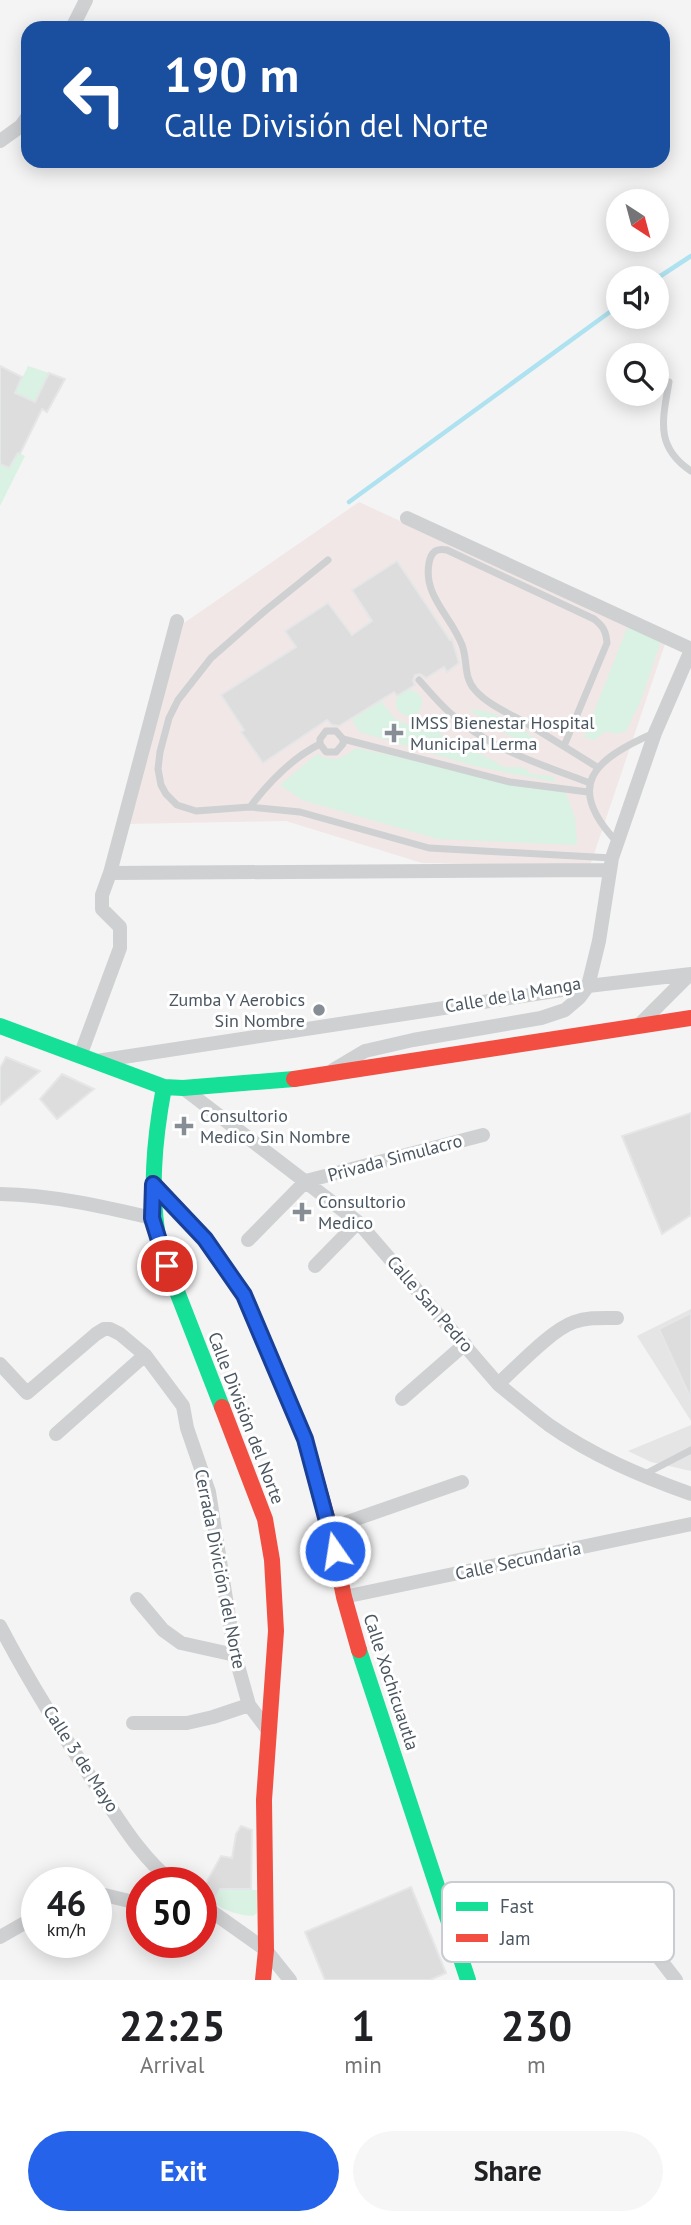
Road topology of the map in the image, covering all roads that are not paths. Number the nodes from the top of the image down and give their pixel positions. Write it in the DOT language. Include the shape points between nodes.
graph roads {
  1 [pos="86,0"];
  2 [pos="76,21"];
  3 [pos="21,124"];
  4 [pos="0,141"];
  5 [pos="665,406"];
  6 [pos="691,471"];
  7 [pos="407,518"];
  8 [pos="328,560"];
  9 [pos="177,621"];
  10 [pos="691,650"];
  11 [pos="419,680"];
  12 [pos="655,733"];
  13 [pos="342,739"];
  14 [pos="320,744"];
  15 [pos="564,746"];
  16 [pos="597,768"];
  17 [pos="590,783"];
  18 [pos="588,792"];
  19 [pos="250,807"];
  20 [pos="617,843"];
  21 [pos="611,864"];
  22 [pos="110,873"];
  23 [pos="690,974"];
  24 [pos="588,986"];
  25 [pos="691,1018"];
  26 [pos="0,1026"];
  27 [pos="638,1026"];
  28 [pos="86,1059"];
  29 [pos="328,1073"];
  30 [pos="164,1087"];
  31 [pos="183,1088"];
  32 [pos="483,1135"];
  33 [pos="306,1181"];
  34 [pos="153,1184"];
  35 [pos="0,1194"];
  36 [pos="152,1218"];
  37 [pos="358,1222"];
  38 [pos="248,1240"];
  39 [pos="315,1266"];
  40 [pos="617,1318"];
  41 [pos="465,1344"];
  42 [pos="145,1355"];
  43 [pos="0,1364"];
  44 [pos="498,1384"];
  45 [pos="402,1399"];
  46 [pos="56,1434"];
  47 [pos="691,1450"];
  48 [pos="641,1476"];
  49 [pos="462,1482"];
  50 [pos="691,1494"];
  51 [pos="691,1524"];
  52 [pos="330,1528"];
  53 [pos="344,1597"];
  54 [pos="137,1600"];
  55 [pos="0,1626"];
  56 [pos="235,1655"];
  57 [pos="249,1705"];
  58 [pos="134,1723"];
  59 [pos="268,1730"];
  60 [pos="159,1867"];
  61 [pos="442,1902"];
  62 [pos="217,1917"];
  63 [pos="217,1921"];
  64 [pos="223,1922"];
  65 [pos="21,1925"];
  66 [pos="0,1937"];
  67 [pos="265,1950"];
  68 [pos="462,1962"];
  69 [pos="662,1962"];
  70 [pos="263,1980"];
  71 [pos="290,1980"];
  72 [pos="468,1980"];
  73 [pos="676,1980"];
  1 -- 2 [label="street"];
  3 -- 4 [label="street"];
  5 -- 6 [label="lane" via="661,429 668,448"];
  7 -- 10 [label="street"];
  8 -- 19 [label="lane" via="211,658 169,718 158,769 166,794 177,805 196,811"];
  9 -- 22 [label="street"];
  10 -- 12 [label="street, Calle de la Manga"];
  11 -- 17 [label="lane" via="469,728 529,760"];
  12 -- 16 [label="lane" via="626,746"];
  12 -- 20 [label="street, Calle de la Manga"];
  13 -- 14 [label="lane" via="337,731 326,731"];
  13 -- 14 [label="lane" via="336,752 326,752"];
  13 -- 18 [label="lane" via="497,780"];
  14 -- 19 [label="lane" via="274,779"];
  15 -- 15 [label="lane" via="607,643 603,625 447,550 434,551 428,585 461,641 468,680 475,691"];
  15 -- 16 [label="lane"];
  16 -- 17 [label="lane"];
  17 -- 18 [label="lane"];
  18 -- 20 [label="lane" via="596,816"];
  19 -- 21 [label="lane" via="300,812 429,848"];
  20 -- 21 [label="street, Calle de la Manga"];
  21 -- 22 [label="street"];
  21 -- 24 [label="street, Calle de la Manga"];
  22 -- 28 [label="street" via="102,909 120,927 120,948"];
  23 -- 24 [label="street"];
  23 -- 27 [label="street"];
  24 -- 28 [label="street, Calle de la Manga"];
  24 -- 29 [label="street" via="565,1010 365,1052"];
  25 -- 27 [label="main road"];
  26 -- 28 [label="main road"];
  27 -- 29 [label="main road"];
  28 -- 30 [label="main road"];
  29 -- 31 [label="main road"];
  30 -- 31 [label="main road"];
  30 -- 34 [label="main road, Calle División del Norte"];
  31 -- 33 [label="street, Calle San Pedro"];
  32 -- 33 [label="street, Privada Simulacro"];
  33 -- 37 [label="street, Calle San Pedro"];
  33 -- 38 [label="street"];
  34 -- 36 [label="main road, Calle División del Norte"];
  34 -- 52 [label="main road, Calle Xochicuautla" via="205,1239 244,1295 305,1439"];
  35 -- 36 [label="street" via="34,1194"];
  36 -- 59 [label="main road, Calle División del Norte" via="265,1519 276,1631"];
  37 -- 39 [label="street"];
  37 -- 41 [label="street, Calle San Pedro"];
  40 -- 44 [label="street" via="572,1322"];
  41 -- 44 [label="street, Calle San Pedro"];
  41 -- 45 [label="street"];
  42 -- 43 [label="street, Cerrada Divición del Norte" via="120,1334 104,1329 27,1393"];
  42 -- 46 [label="street"];
  42 -- 56 [label="street, Cerrada Divición del Norte" via="183,1406 209,1492"];
  44 -- 48 [label="street, Calle San Pedro" via="549,1425"];
  47 -- 48 [label="lane"];
  48 -- 50 [label="street, Calle San Pedro"];
  49 -- 52 [label="street"];
  51 -- 53 [label="street, Calle Secundaria"];
  52 -- 53 [label="main road, Calle Xochicuautla"];
  53 -- 61 [label="main road, Calle Xochicuautla"];
  54 -- 56 [label="street" via="181,1643"];
  55 -- 60 [label="street, Calle 3 de Mayo" via="106,1800"];
  56 -- 57 [label="street, Cerrada Divición del Norte"];
  57 -- 58 [label="street" via="187,1723"];
  57 -- 59 [label="street, Cerrada Divición del Norte"];
  59 -- 67 [label="main road, Calle División del Norte"];
  62 -- 64 [label="street"];
  63 -- 64 [label="street"];
  64 -- 67 [label="street"];
  65 -- 66 [label="street"];
  67 -- 70 [label="main road, Calle División del Norte"];
  67 -- 71 [label="street"];
  68 -- 72 [label="main road, Calle Xochicuautla"];
  69 -- 73 [label="street"];
}
